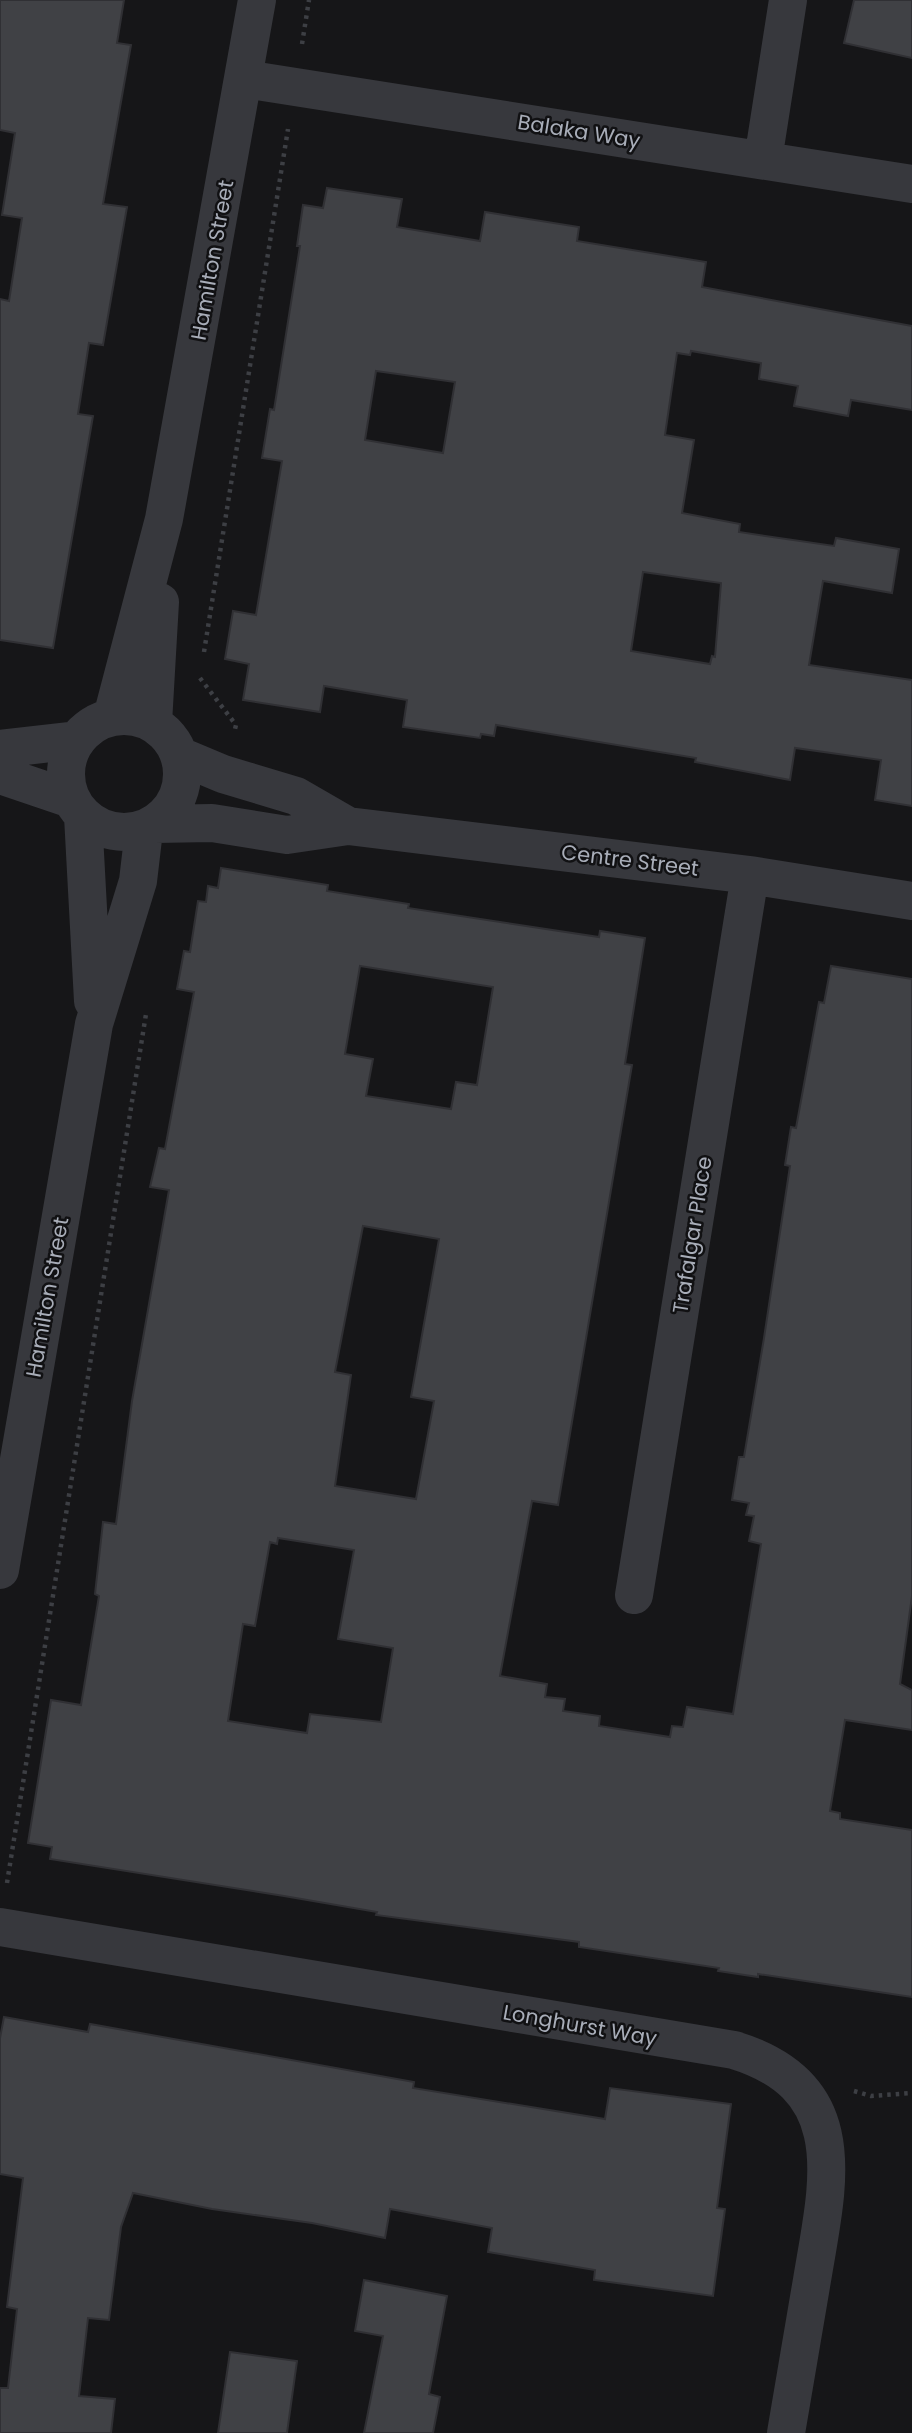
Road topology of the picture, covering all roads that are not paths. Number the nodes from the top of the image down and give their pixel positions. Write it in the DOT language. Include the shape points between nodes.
graph roads {
  1 [pos="257,0"];
  2 [pos="788,0"];
  3 [pos="245,79"];
  4 [pos="763,160"];
  5 [pos="912,184"];
  6 [pos="164,519"];
  7 [pos="112,717"];
  8 [pos="153,723"];
  9 [pos="77,740"];
  10 [pos="0,749"];
  11 [pos="180,755"];
  12 [pos="0,775"];
  13 [pos="77,808"];
  14 [pos="348,826"];
  15 [pos="149,827"];
  16 [pos="750,875"];
  17 [pos="912,901"];
  18 [pos="94,1024"];
  19 [pos="0,1570"];
  20 [pos="634,1595"];
  21 [pos="0,1927"];
  22 [pos="786,2433"];
  1 -- 3 [label="street, Hamilton Street"];
  2 -- 4 [label="street"];
  3 -- 4 [label="street, Balaka Way"];
  3 -- 6 [label="street, Hamilton Street"];
  4 -- 5 [label="street, Balaka Way"];
  6 -- 7 [label="street, Hamilton Street"];
  6 -- 8 [label="street, Hamilton Street"];
  7 -- 8 [label="street"];
  7 -- 9 [label="street"];
  8 -- 11 [label="street"];
  9 -- 10 [label="street"];
  9 -- 13 [label="street" via="66,769"];
  11 -- 14 [label="street, Centre Street" via="223,774 296,796"];
  11 -- 15 [label="street" via="180,794 170,811"];
  12 -- 13 [label="street"];
  13 -- 15 [label="street" via="111,831"];
  13 -- 18 [label="street, Hamilton Street"];
  14 -- 15 [label="street, Centre Street" via="287,835 212,823"];
  14 -- 16 [label="street, Centre Street"];
  15 -- 18 [label="street, Hamilton Street" via="138,881"];
  16 -- 17 [label="street, Centre Street"];
  16 -- 20 [label="street, Trafalgar Place"];
  18 -- 19 [label="street, Hamilton Street"];
  21 -- 22 [label="street, Longhurst Way" via="734,2050 758,2057 790,2077 807,2097 821,2127 828,2173"];
}
